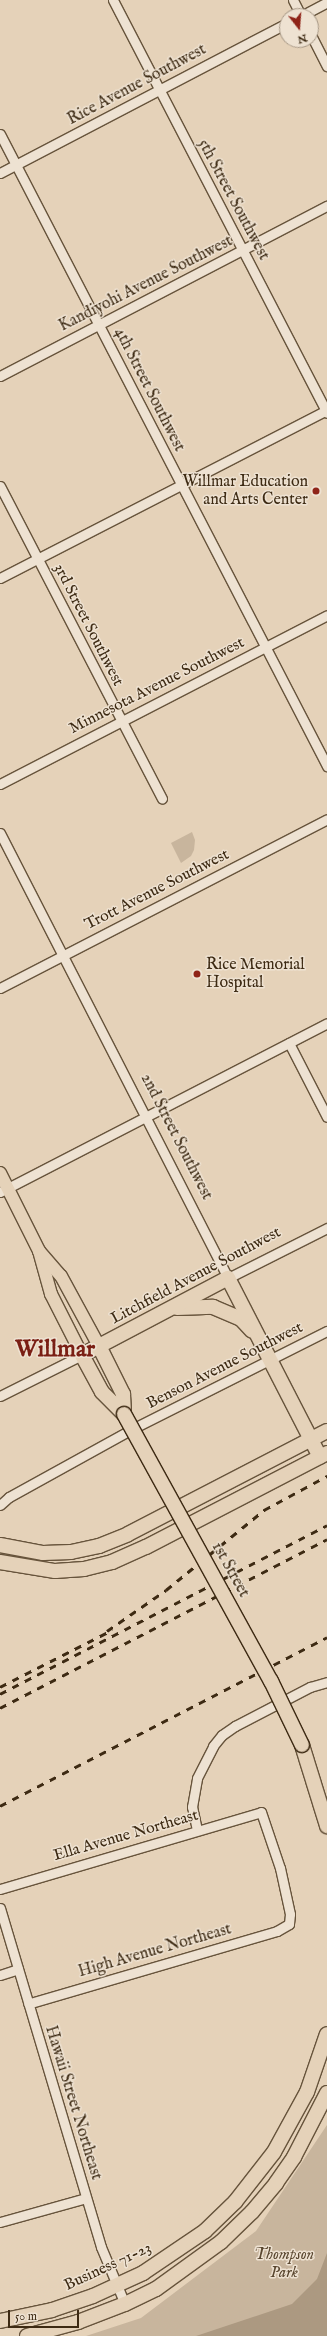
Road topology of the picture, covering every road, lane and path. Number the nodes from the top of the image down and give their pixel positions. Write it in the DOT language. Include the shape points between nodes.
graph roads {
  1 [pos="113,0"];
  2 [pos="327,2"];
  3 [pos="316,8"];
  4 [pos="279,27"];
  5 [pos="318,48"];
  6 [pos="327,66"];
  7 [pos="159,90"];
  8 [pos="0,134"];
  9 [pos="16,164"];
  10 [pos="0,173"];
  11 [pos="327,206"];
  12 [pos="243,251"];
  13 [pos="99,325"];
  14 [pos="0,376"];
  15 [pos="327,411"];
  16 [pos="182,485"];
  17 [pos="0,486"];
  18 [pos="37,559"];
  19 [pos="0,578"];
  20 [pos="327,615"];
  21 [pos="265,647"];
  22 [pos="121,722"];
  23 [pos="327,766"];
  24 [pos="0,784"];
  25 [pos="162,798"];
  26 [pos="327,819"];
  27 [pos="0,833"];
  28 [pos="63,956"];
  29 [pos="0,988"];
  30 [pos="327,1023"];
  31 [pos="289,1043"];
  32 [pos="147,1117"];
  33 [pos="327,1117"];
  34 [pos="0,1173"];
  35 [pos="4,1190"];
  36 [pos="327,1228"];
  37 [pos="39,1251"];
  38 [pos="228,1278"];
  39 [pos="163,1311"];
  40 [pos="327,1331"];
  41 [pos="99,1346"];
  42 [pos="264,1347"];
  43 [pos="82,1355"];
  44 [pos="271,1360"];
  45 [pos="0,1396"];
  46 [pos="124,1414"];
  47 [pos="327,1431"];
  48 [pos="311,1439"];
  49 [pos="324,1455"];
  50 [pos="0,1505"];
  51 [pos="1,1545"];
  52 [pos="0,1562"];
  53 [pos="327,1682"];
  54 [pos="302,1745"];
  55 [pos="327,1791"];
  56 [pos="327,1826"];
  57 [pos="197,1830"];
  58 [pos="0,1889"];
  59 [pos="0,1908"];
  60 [pos="289,1924"];
  61 [pos="18,1969"];
  62 [pos="0,1975"];
  63 [pos="28,2004"];
  64 [pos="327,2034"];
  65 [pos="327,2093"];
  66 [pos="86,2198"];
  67 [pos="0,2222"];
  68 [pos="116,2286"];
  69 [pos="125,2304"];
  70 [pos="0,2321"];
  71 [pos="27,2336"];
  1 -- 7 [label="street, 5th Street Southwest"];
  2 -- 3 [label="street"];
  4 -- 7 [label="street, Rice Avenue Southwest"];
  5 -- 6 [label="street"];
  7 -- 9 [label="street, Rice Avenue Southwest"];
  7 -- 12 [label="street, 5th Street Southwest"];
  8 -- 9 [label="street, 4th Street Southwest"];
  9 -- 10 [label="street, Rice Avenue Southwest"];
  9 -- 13 [label="street, 4th Street Southwest"];
  11 -- 12 [label="street, Kandiyohi Avenue Southwest"];
  12 -- 13 [label="street, Kandiyohi Avenue Southwest"];
  12 -- 15 [label="street, 5th Street Southwest"];
  13 -- 14 [label="street, Kandiyohi Avenue Southwest"];
  13 -- 16 [label="street, 4th Street Southwest"];
  15 -- 16 [label="street"];
  16 -- 18 [label="street"];
  16 -- 21 [label="street, 4th Street Southwest"];
  17 -- 18 [label="street, 3rd Street Southwest"];
  18 -- 19 [label="street"];
  18 -- 22 [label="street, 3rd Street Southwest"];
  20 -- 21 [label="street, Minnesota Avenue Southwest"];
  21 -- 22 [label="street, Minnesota Avenue Southwest"];
  21 -- 23 [label="street, 4th Street Southwest"];
  22 -- 24 [label="street, Minnesota Avenue Southwest"];
  22 -- 25 [label="street, 3rd Street Southwest"];
  26 -- 28 [label="street, Trott Avenue Southwest"];
  27 -- 28 [label="street, 2nd Street Southwest"];
  28 -- 29 [label="street, Trott Avenue Southwest"];
  28 -- 32 [label="street, 2nd Street Southwest"];
  30 -- 31 [label="street"];
  31 -- 32 [label="street"];
  31 -- 33 [label="street"];
  32 -- 35 [label="street"];
  32 -- 38 [label="street, 2nd Street Southwest"];
  34 -- 35 [label="main road"];
  35 -- 37 [label="main road"];
  36 -- 38 [label="street, Litchfield Avenue Southwest"];
  37 -- 41 [label="main road" via="61,1276"];
  37 -- 43 [label="main road" via="51,1294"];
  38 -- 39 [label="highway, Litchfield Avenue Southwest"];
  38 -- 42 [label="highway, 2nd Street Southwest"];
  39 -- 41 [label="highway, Litchfield Avenue Southwest"];
  39 -- 42 [label="highway" via="196,1305 221,1309 240,1319"];
  40 -- 44 [label="street, Benson Avenue Southwest"];
  41 -- 43 [label="highway, Litchfield Avenue Southwest"];
  41 -- 46 [label="highway, 1st Street" via="123,1394"];
  42 -- 44 [label="highway, 2nd Street Southwest"];
  43 -- 45 [label="street"];
  43 -- 46 [label="highway, 1st Street" via="102,1392"];
  44 -- 48 [label="highway, 2nd Street Southwest"];
  44 -- 50 [label="street, Benson Avenue Southwest" via="136,1428 10,1497"];
  46 -- 54 [label="highway, 1st Street, bridge" via="271,1680"];
  47 -- 48 [label="highway"];
  48 -- 49 [label="highway, 2nd Street Southwest"];
  48 -- 51 [label="highway" via="112,1541 84,1550 43,1553"];
  49 -- 52 [label="highway" via="128,1555 84,1569 55,1571"];
  53 -- 57 [label="street" via="310,1686 235,1726 213,1746 197,1778 192,1807"];
  54 -- 55 [label="highway"];
  54 -- 56 [label="highway"];
  57 -- 58 [label="street, Ella Avenue Northeast"];
  57 -- 60 [label="street, Ella Avenue Northeast" via="261,1812 280,1868 290,1914"];
  59 -- 61 [label="street, Hawaii Street Northeast"];
  60 -- 63 [label="street, High Avenue Northeast" via="277,1931"];
  61 -- 62 [label="street"];
  61 -- 63 [label="street, Hawaii Street Northeast"];
  63 -- 66 [label="street, Hawaii Street Northeast"];
  64 -- 68 [label="highway, Business 71-23" via="307,2092 263,2169 235,2202 205,2231 171,2256"];
  65 -- 69 [label="highway" via="294,2157 252,2212 221,2242 186,2269 156,2289"];
  66 -- 67 [label="street"];
  66 -- 68 [label="street, Hawaii Street Northeast"];
  68 -- 69 [label="street, Hawaii Street Northeast"];
  68 -- 70 [label="highway, Business 71-23" via="71,2304"];
  69 -- 71 [label="highway" via="78,2322"];
}
